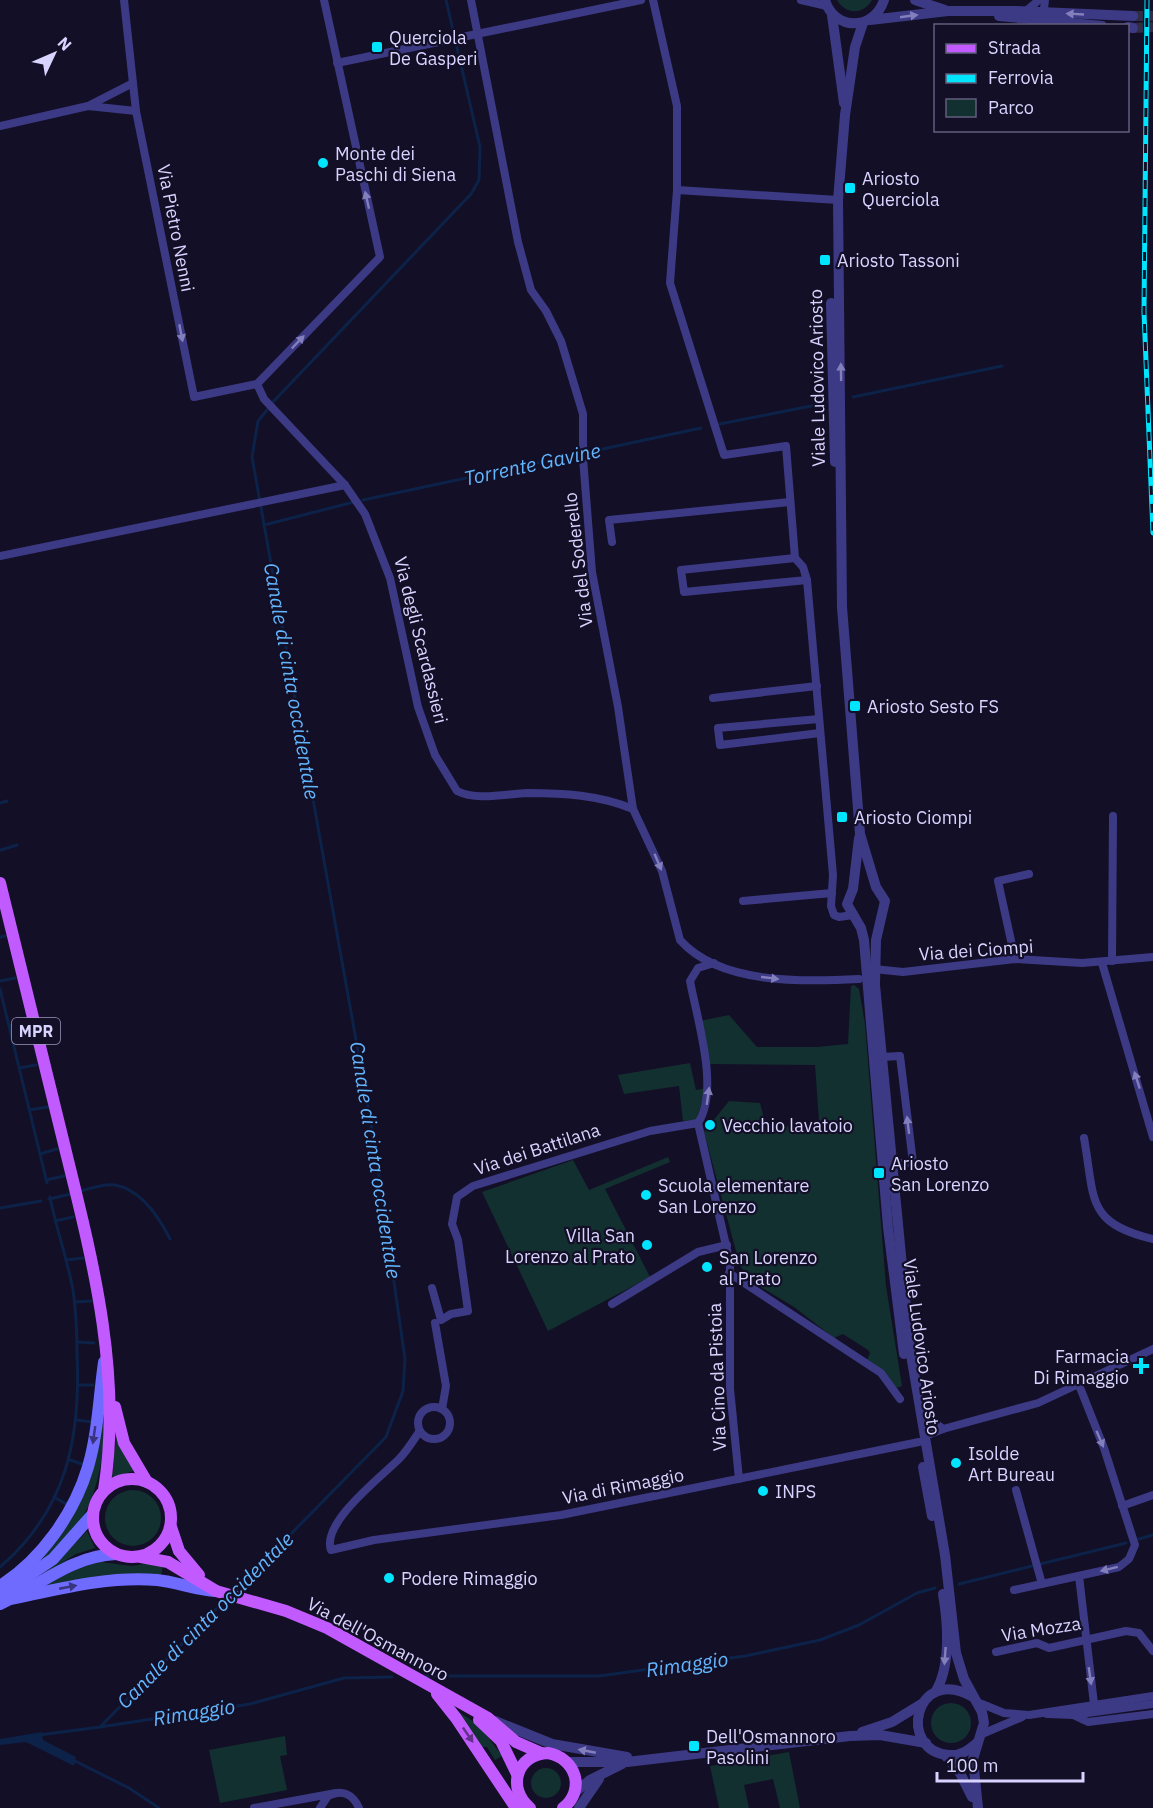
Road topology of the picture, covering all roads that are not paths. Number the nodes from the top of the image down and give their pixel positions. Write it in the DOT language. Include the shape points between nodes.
graph roads {
  1 [pos="124,0"];
  2 [pos="324,0"];
  3 [pos="471,0"];
  4 [pos="641,0"];
  5 [pos="653,0"];
  6 [pos="801,0"];
  7 [pos="884,0"];
  8 [pos="915,0"];
  9 [pos="1039,0"];
  10 [pos="1045,0"];
  11 [pos="828,7"];
  12 [pos="948,11"];
  13 [pos="1026,11"];
  14 [pos="978,12"];
  15 [pos="1041,17"];
  16 [pos="866,21"];
  17 [pos="1088,24"];
  18 [pos="1131,24"];
  19 [pos="479,33"];
  20 [pos="337,63"];
  21 [pos="133,83"];
  22 [pos="88,106"];
  23 [pos="136,111"];
  24 [pos="845,115"];
  25 [pos="0,126"];
  26 [pos="676,190"];
  27 [pos="838,200"];
  28 [pos="257,384"];
  29 [pos="345,485"];
  30 [pos="790,502"];
  31 [pos="612,542"];
  32 [pos="0,556"];
  33 [pos="795,558"];
  34 [pos="807,580"];
  35 [pos="816,686"];
  36 [pos="713,698"];
  37 [pos="819,719"];
  38 [pos="820,733"];
  39 [pos="633,809"];
  40 [pos="1113,816"];
  41 [pos="860,834"];
  42 [pos="1029,874"];
  43 [pos="0,882"];
  44 [pos="876,887"];
  45 [pos="853,889"];
  46 [pos="832,893"];
  47 [pos="742,901"];
  48 [pos="882,913"];
  49 [pos="853,916"];
  50 [pos="1153,957"];
  51 [pos="1016,959"];
  52 [pos="1112,961"];
  53 [pos="714,963"];
  54 [pos="1102,963"];
  55 [pos="867,975"];
  56 [pos="881,1057"];
  57 [pos="698,1123"];
  58 [pos="1153,1137"];
  59 [pos="1084,1138"];
  60 [pos="883,1149"];
  61 [pos="892,1165"];
  62 [pos="1116,1226"];
  63 [pos="1101,1229"];
  64 [pos="1153,1239"];
  65 [pos="727,1245"];
  66 [pos="729,1273"];
  67 [pos="432,1288"];
  68 [pos="612,1304"];
  69 [pos="435,1323"];
  70 [pos="1152,1349"];
  71 [pos="105,1356"];
  72 [pos="108,1372"];
  73 [pos="1079,1385"];
  74 [pos="918,1398"];
  75 [pos="900,1399"];
  76 [pos="442,1409"];
  77 [pos="943,1429"];
  78 [pos="420,1432"];
  79 [pos="922,1439"];
  80 [pos="739,1479"];
  81 [pos="147,1482"];
  82 [pos="104,1490"];
  83 [pos="1016,1490"];
  84 [pos="1153,1495"];
  85 [pos="1122,1506"];
  86 [pos="92,1515"];
  87 [pos="170,1526"];
  88 [pos="116,1554"];
  89 [pos="141,1557"];
  90 [pos="1079,1576"];
  91 [pos="1042,1584"];
  92 [pos="0,1586"];
  93 [pos="1014,1590"];
  94 [pos="218,1592"];
  95 [pos="4,1600"];
  96 [pos="949,1606"];
  97 [pos="1085,1639"];
  98 [pos="1153,1651"];
  99 [pos="996,1652"];
  100 [pos="427,1685"];
  101 [pos="936,1691"];
  102 [pos="1153,1696"];
  103 [pos="451,1700"];
  104 [pos="975,1700"];
  105 [pos="924,1701"];
  106 [pos="1094,1704"];
  107 [pos="1153,1704"];
  108 [pos="1044,1714"];
  109 [pos="1153,1714"];
  110 [pos="1029,1715"];
  111 [pos="1073,1715"];
  112 [pos="488,1718"];
  113 [pos="850,1736"];
  114 [pos="980,1738"];
  115 [pos="926,1743"];
  116 [pos="541,1753"];
  117 [pos="945,1755"];
  118 [pos="645,1760"];
  119 [pos="568,1762"];
  120 [pos="627,1762"];
  121 [pos="608,1771"];
  122 [pos="517,1774"];
  123 [pos="336,1793"];
  124 [pos="574,1793"];
  125 [pos="565,1807"];
  126 [pos="254,1808"];
  127 [pos="320,1808"];
  128 [pos="358,1808"];
  129 [pos="516,1808"];
  130 [pos="529,1808"];
  131 [pos="579,1808"];
  132 [pos="977,1808"];
  1 -- 21 [label="street, Via Pietro Nenni"];
  2 -- 20 [label="street"];
  3 -- 19 [label="street, Via del Soderello"];
  4 -- 19 [label="street"];
  5 -- 26 [label="street" via="677,106"];
  6 -- 11 [label="street"];
  7 -- 16 [label="street, Viale Ludovico Ariosto" via="877,14"];
  8 -- 12 [label="street"];
  9 -- 13 [label="street"];
  10 -- 15 [label="street"];
  11 -- 16 [label="street" via="847,23"];
  11 -- 24 [label="street, Viale Ludovico Ariosto"];
  12 -- 14 [label="street"];
  16 -- 12 [label="street, one-way"];
  13 -- 14 [label="street"];
  13 -- 15 [label="street"];
  14 -- 15 [label="street"];
  15 -- 17 [label="street"];
  18 -- 15 [label="street, one-way"];
  16 -- 24 [label="street, Viale Ludovico Ariosto" via="855,46"];
  19 -- 20 [label="street"];
  19 -- 39 [label="street, Via del Soderello" via="518,242 531,290 561,341 583,414 592,572"];
  28 -- 20 [label="street, one-way" via="380,257"];
  21 -- 22 [label="street"];
  21 -- 23 [label="street, Via Pietro Nenni"];
  22 -- 23 [label="street"];
  22 -- 25 [label="street"];
  23 -- 28 [label="street, Via Pietro Nenni, one-way" via="194,398"];
  24 -- 27 [label="street, Viale Ludovico Ariosto"];
  26 -- 27 [label="street"];
  26 -- 30 [label="street" via="670,283 716,434 724,455 786,446"];
  27 -- 41 [label="street, Viale Ludovico Ariosto" via="831,268 831,375 847,690"];
  28 -- 29 [label="street, Via degli Scardassieri" via="264,399"];
  29 -- 32 [label="street"];
  29 -- 39 [label="street, Via degli Scardassieri" via="365,514 381,551 402,625 418,707 435,755 457,791 476,796 592,796"];
  30 -- 31 [label="street" via="609,520"];
  30 -- 33 [label="street"];
  33 -- 34 [label="street"];
  33 -- 34 [label="street" via="681,570 684,592"];
  34 -- 35 [label="street"];
  35 -- 36 [label="street"];
  35 -- 37 [label="street"];
  37 -- 38 [label="street"];
  37 -- 38 [label="street" via="718,728 720,745"];
  38 -- 46 [label="street"];
  39 -- 53 [label="street, one-way" via="662,870 680,940"];
  40 -- 52 [label="street"];
  41 -- 44 [label="street, Viale Ludovico Ariosto"];
  41 -- 45 [label="street, Viale Ludovico Ariosto"];
  42 -- 51 [label="street" via="998,881"];
  43 -- 71 [label="main road, MPR" via="97,1283"];
  44 -- 45 [label="street" via="866,884"];
  44 -- 48 [label="street, Viale Ludovico Ariosto" via="884,897"];
  45 -- 49 [label="street, Viale Ludovico Ariosto" via="847,904"];
  46 -- 47 [label="street"];
  46 -- 49 [label="street" via="834,915"];
  48 -- 49 [label="street" via="865,921"];
  48 -- 55 [label="street, Viale Ludovico Ariosto"];
  49 -- 55 [label="street, Viale Ludovico Ariosto" via="864,940"];
  50 -- 52 [label="street, Via dei Ciompi"];
  51 -- 54 [label="street, Via dei Ciompi"];
  51 -- 55 [label="street, Via dei Ciompi"];
  52 -- 54 [label="street, Via dei Ciompi"];
  53 -- 55 [label="street, Via dei Ciompi, one-way" via="769,978"];
  57 -- 53 [label="street, one-way" via="710,1087 690,981 698,968"];
  58 -- 54 [label="street, one-way"];
  55 -- 56 [label="street, Viale Ludovico Ariosto"];
  55 -- 60 [label="street, Viale Ludovico Ariosto"];
  56 -- 61 [label="street, Viale Ludovico Ariosto"];
  61 -- 56 [label="street, one-way" via="913,1163 900,1056"];
  57 -- 65 [label="street"];
  57 -- 67 [label="street, Via dei Battilana" via="650,1131 461,1193 453,1204 452,1224 458,1240 468,1311 441,1320"];
  59 -- 62 [label="street" via="1096,1204 1101,1215"];
  60 -- 61 [label="street, Viale Ludovico Ariosto"];
  60 -- 79 [label="street, Viale Ludovico Ariosto" via="900,1328"];
  61 -- 74 [label="street, Viale Ludovico Ariosto"];
  62 -- 63 [label="street"];
  62 -- 64 [label="street"];
  65 -- 66 [label="street"];
  65 -- 68 [label="street" via="698,1252"];
  66 -- 75 [label="street" via="882,1373"];
  66 -- 80 [label="street, Via Cino da Pistoia" via="730,1389"];
  69 -- 76 [label="street" via="446,1386"];
  70 -- 73 [label="street, Via di Rimaggio"];
  71 -- 72 [label="main road, MPR"];
  71 -- 92 [label="main road, MPR, one-way" via="91,1456 76,1498 46,1544"];
  72 -- 81 [label="main road, MPR" via="124,1443"];
  72 -- 82 [label="main road, MPR" via="110,1434"];
  73 -- 77 [label="street, Via di Rimaggio" via="1038,1403"];
  73 -- 85 [label="street, one-way"];
  74 -- 77 [label="street" via="925,1415"];
  74 -- 79 [label="street, Viale Ludovico Ariosto"];
  76 -- 78 [label="street" via="432,1407 422,1412 417,1421"];
  76 -- 78 [label="street" via="450,1423 447,1433 433,1440"];
  77 -- 79 [label="street, Via di Rimaggio"];
  78 -- 80 [label="street, Via di Rimaggio" via="402,1456 335,1524 328,1539 331,1550 374,1540 561,1515"];
  79 -- 80 [label="street, Via di Rimaggio"];
  79 -- 96 [label="street, Viale Ludovico Ariosto"];
  81 -- 82 [label="main road" via="128,1479"];
  81 -- 87 [label="main road" via="167,1500"];
  82 -- 86 [label="main road"];
  83 -- 91 [label="street"];
  84 -- 85 [label="street"];
  85 -- 90 [label="street, one-way" via="1135,1545 1133,1552 1119,1567"];
  86 -- 88 [label="main road" via="96,1535 104,1547"];
  86 -- 95 [label="main road" via="53,1559"];
  87 -- 89 [label="main road" via="162,1544"];
  87 -- 94 [label="main road" via="179,1551"];
  88 -- 89 [label="main road, Via dell'Osmannoro"];
  88 -- 95 [label="main road, Via dell'Osmannoro" via="73,1563"];
  89 -- 94 [label="main road, Via dell'Osmannoro" via="168,1562"];
  90 -- 91 [label="street"];
  90 -- 97 [label="street"];
  91 -- 93 [label="street"];
  95 -- 94 [label="main road, one-way" via="126,1580 159,1580"];
  94 -- 100 [label="main road, Via dell'Osmannoro" via="286,1611 327,1628"];
  96 -- 101 [label="street, Viale Ludovico Ariosto, one-way" via="944,1668"];
  96 -- 104 [label="street, Viale Ludovico Ariosto" via="958,1661"];
  97 -- 98 [label="street, Via Mozza" via="1136,1631"];
  97 -- 99 [label="street, Via Mozza" via="1049,1648 1037,1643"];
  97 -- 106 [label="street, one-way"];
  100 -- 103 [label="main road, Via dell'Osmannoro"];
  100 -- 129 [label="main road, one-way" via="456,1718"];
  101 -- 104 [label="street" via="951,1688"];
  101 -- 105 [label="street"];
  102 -- 106 [label="street"];
  103 -- 112 [label="main road, Via dell'Osmannoro"];
  103 -- 122 [label="main road, Via dell'Osmannoro" via="501,1741"];
  104 -- 110 [label="street" via="1004,1713"];
  104 -- 114 [label="street, Viale Ludovico Ariosto" via="982,1712"];
  105 -- 113 [label="street, Via dell'Osmannoro" via="898,1719"];
  105 -- 115 [label="street" via="917,1719"];
  106 -- 108 [label="street"];
  107 -- 111 [label="street"];
  108 -- 110 [label="street"];
  108 -- 111 [label="street"];
  109 -- 111 [label="street" via="1088,1722"];
  110 -- 114 [label="street" via="1004,1723"];
  112 -- 116 [label="main road, Via dell'Osmannoro" via="516,1742"];
  118 -- 112 [label="street, Via dell'Osmannoro, one-way" via="552,1744"];
  113 -- 115 [label="street, Via dell'Osmannoro" via="887,1736"];
  113 -- 118 [label="street, Via dell'Osmannoro"];
  114 -- 117 [label="street" via="963,1753"];
  114 -- 132 [label="street, Viale Ludovico Ariosto" via="973,1773"];
  115 -- 117 [label="street, Viale Ludovico Ariosto"];
  116 -- 119 [label="main road, Via dell'Osmannoro" via="555,1754"];
  116 -- 122 [label="main road" via="523,1763"];
  117 -- 132 [label="street, Viale Ludovico Ariosto"];
  118 -- 120 [label="street, Via dell'Osmannoro"];
  119 -- 120 [label="street, Via dell'Osmannoro"];
  119 -- 124 [label="main road" via="576,1777"];
  120 -- 121 [label="street, Via dell'Osmannoro"];
  121 -- 124 [label="street, Via dell'Osmannoro"];
  121 -- 131 [label="street"];
  122 -- 130 [label="main road, Via dell'Osmannoro" via="516,1789"];
  123 -- 126 [label="street"];
  123 -- 127 [label="street" via="326,1797"];
  123 -- 128 [label="street" via="349,1795"];
  124 -- 125 [label="main road, Via dell'Osmannoro"];
}
